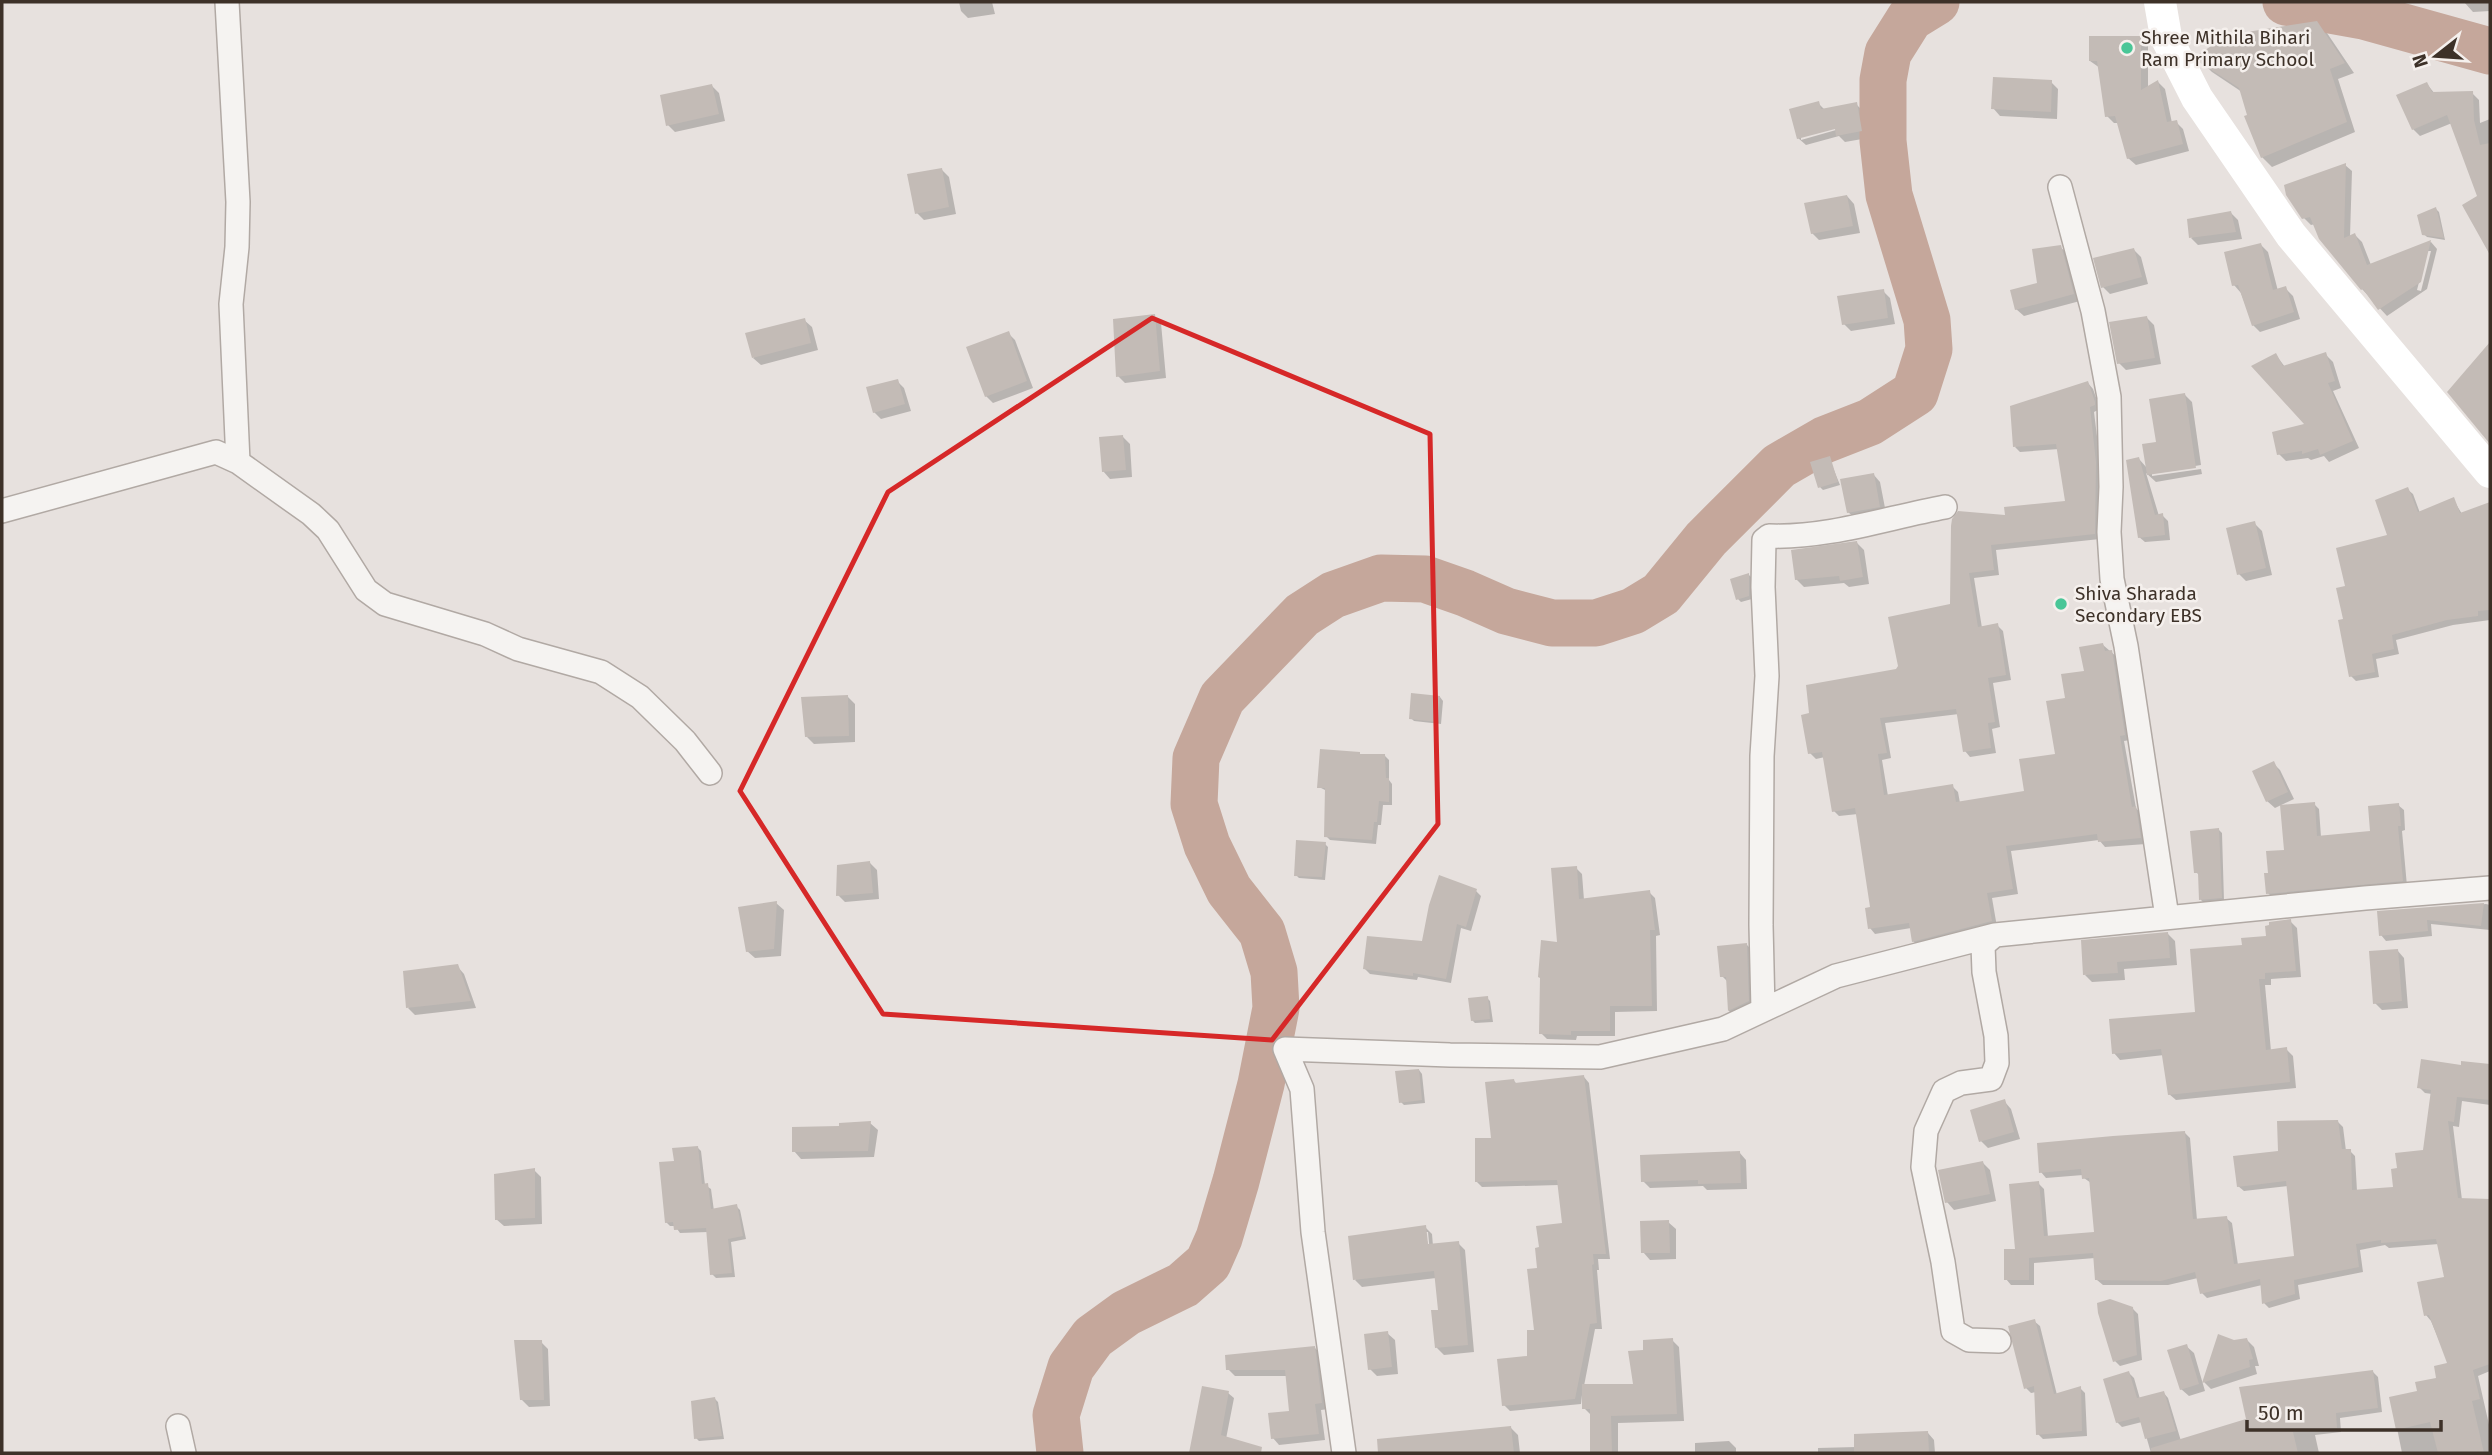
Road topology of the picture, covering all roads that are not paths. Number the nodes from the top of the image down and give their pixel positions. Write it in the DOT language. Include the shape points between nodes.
graph roads {
  1 [pos="227,2"];
  2 [pos="2160,2"];
  3 [pos="2060,187"];
  4 [pos="238,462"];
  5 [pos="2490,472"];
  6 [pos="1945,507"];
  7 [pos="2,511"];
  8 [pos="710,773"];
  9 [pos="2490,888"];
  10 [pos="2167,917"];
  11 [pos="1995,935"];
  12 [pos="1763,1010"];
  13 [pos="1999,1341"];
  14 [pos="178,1426"];
  15 [pos="184,1453"];
  16 [pos="1344,1453"];
  1 -- 4 [label="street" via="238,202 231,304"];
  2 -- 5 [label="street" via="2166,37 2197,98 2291,235"];
  3 -- 10 [label="street" via="2093,312 2109,397 2112,579"];
  4 -- 7 [label="street" via="216,452"];
  4 -- 8 [label="street" via="328,530 366,590 385,604 601,672 640,697"];
  6 -- 12 [label="street" via="1850,529 1765,540"];
  9 -- 10 [label="street"];
  10 -- 11 [label="street"];
  11 -- 12 [label="street" via="1836,976"];
  11 -- 13 [label="street" via="1983,945 1983,958 1997,1063 1991,1079 1961,1083 1944,1091 1926,1131 1923,1167 1953,1331 1969,1340"];
  12 -- 16 [label="street" via="1723,1028 1600,1057 1285,1049 1302,1089 1313,1232"];
  14 -- 15 [label="street"];
}
